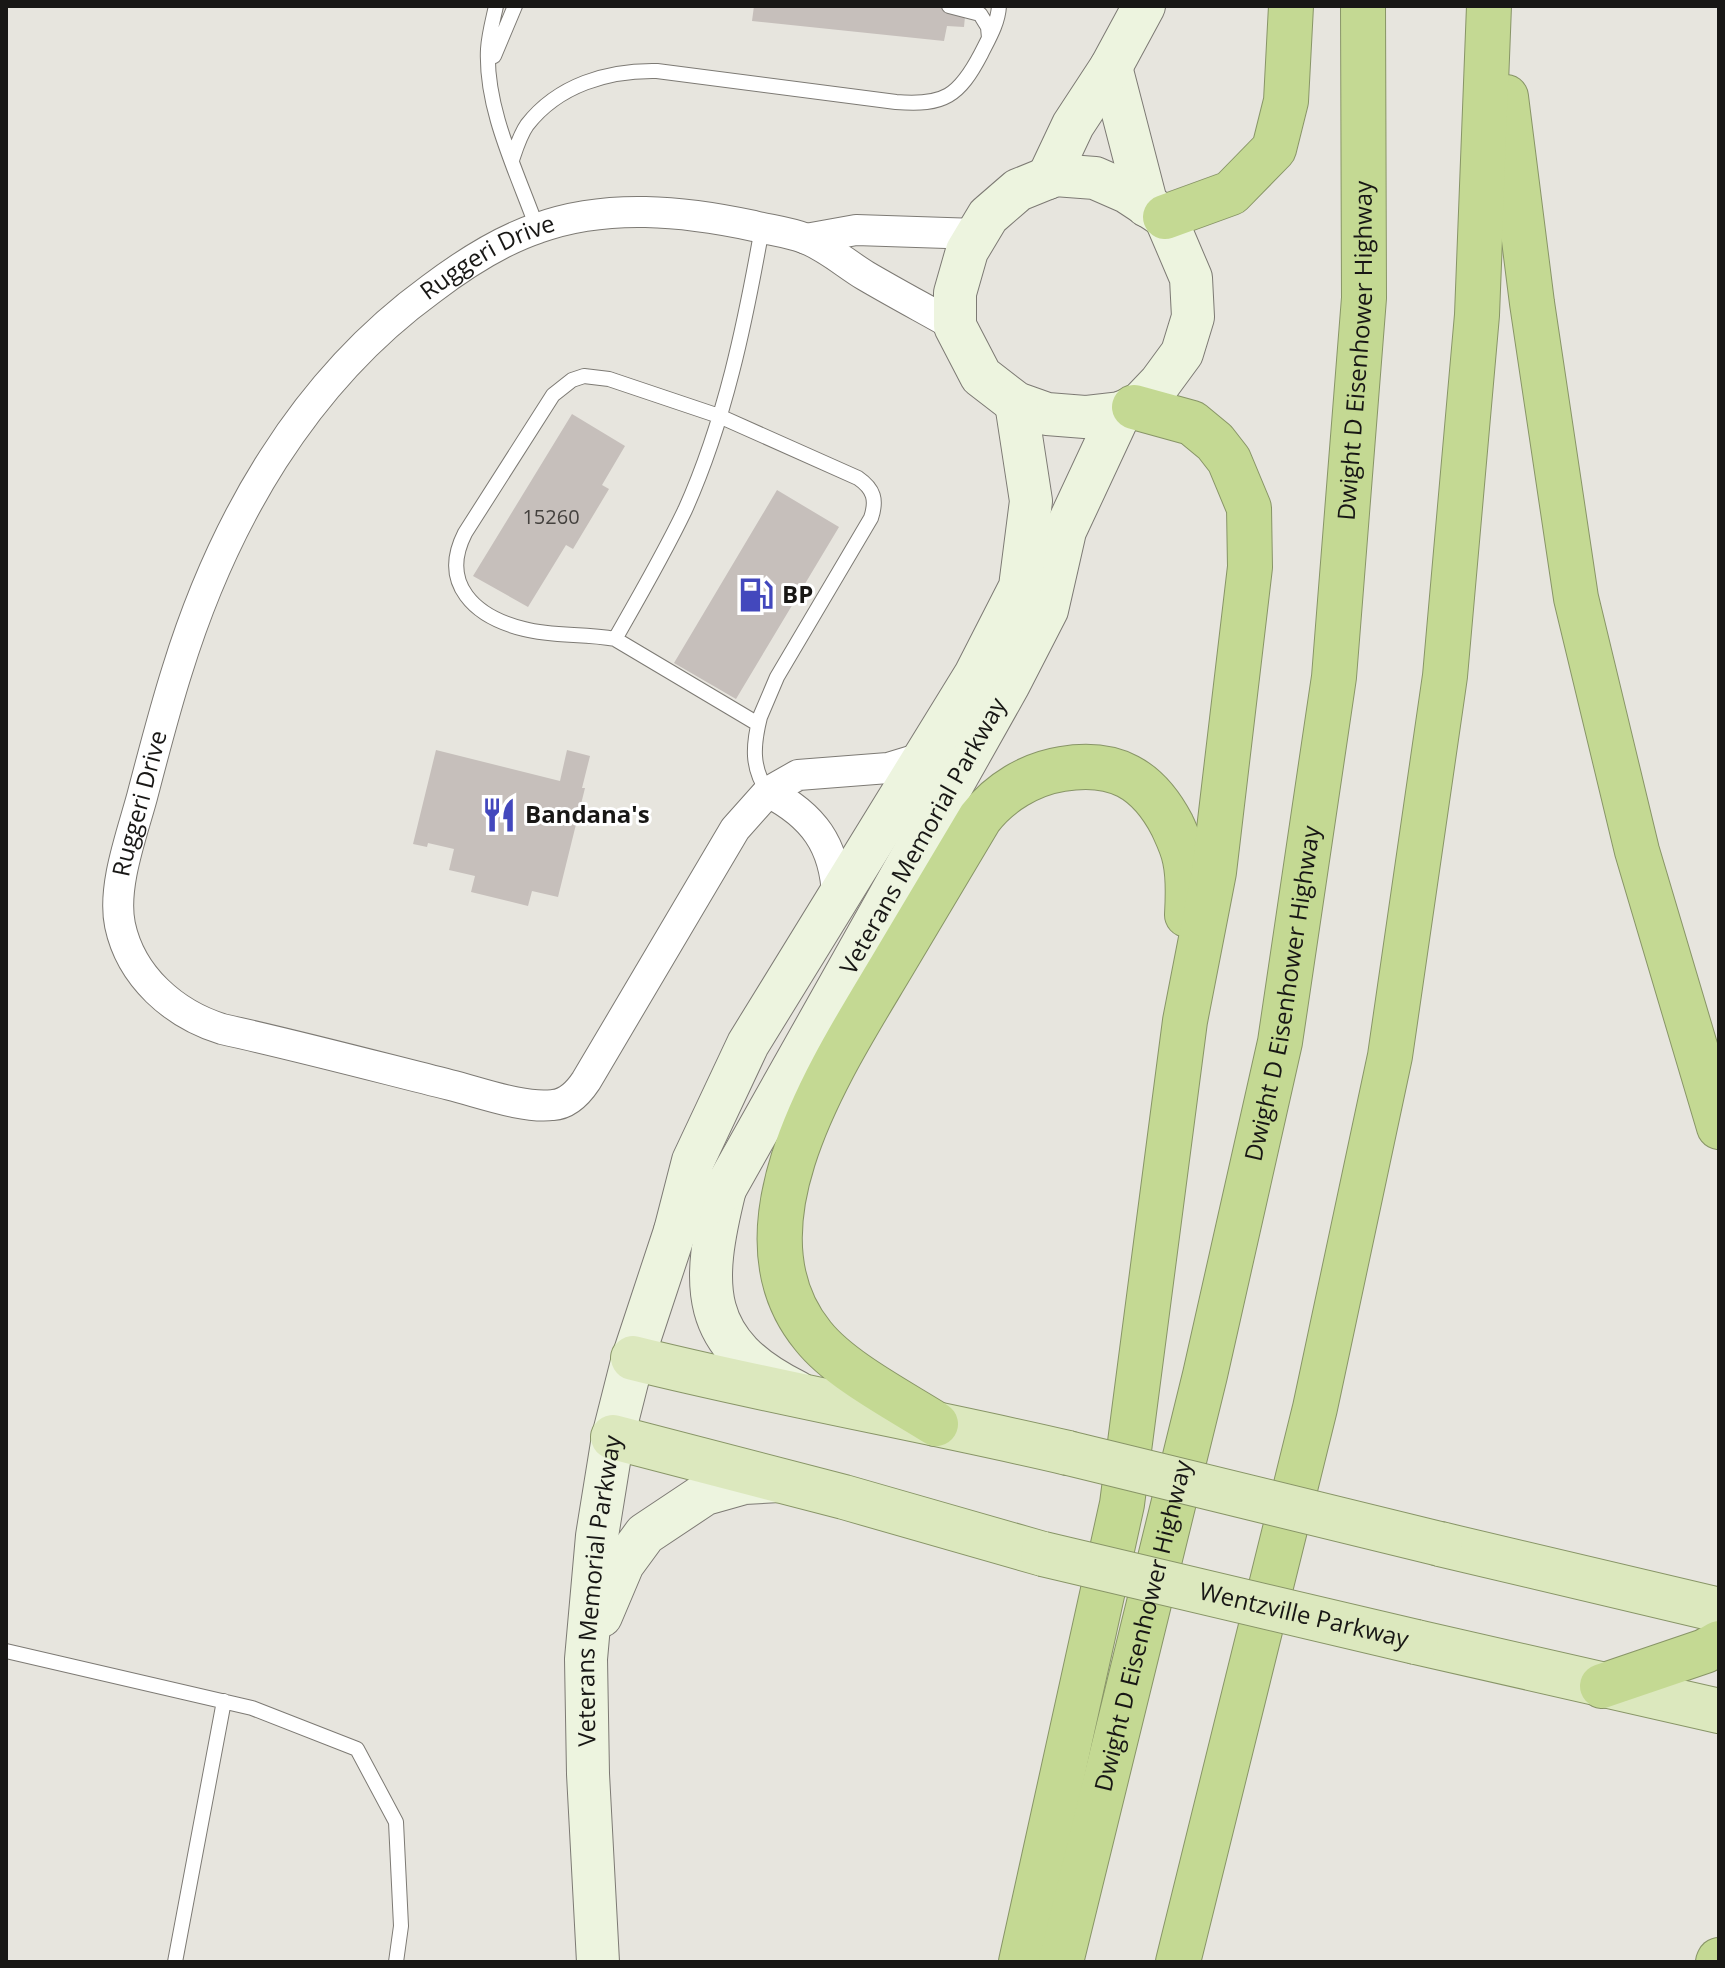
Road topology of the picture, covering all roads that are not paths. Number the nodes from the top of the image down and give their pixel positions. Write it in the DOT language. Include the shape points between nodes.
graph roads {
  1 [pos="496,6"];
  2 [pos="515,6"];
  3 [pos="949,6"];
  4 [pos="999,6"];
  5 [pos="1144,6"];
  6 [pos="1291,6"];
  7 [pos="1363,6"];
  8 [pos="1489,6"];
  9 [pos="1495,6"];
  10 [pos="989,38"];
  11 [pos="1111,67"];
  12 [pos="489,71"];
  13 [pos="512,160"];
  14 [pos="1048,178"];
  15 [pos="1156,211"];
  16 [pos="537,228"];
  17 [pos="762,228"];
  18 [pos="977,234"];
  19 [pos="806,239"];
  20 [pos="955,326"];
  21 [pos="1016,403"];
  22 [pos="1127,410"];
  23 [pos="719,416"];
  24 [pos="615,639"];
  25 [pos="758,724"];
  26 [pos="924,757"];
  27 [pos="768,792"];
  28 [pos="837,896"];
  29 [pos="1185,1021"];
  30 [pos="1719,1127"];
  31 [pos="725,1189"];
  32 [pos="675,1231"];
  33 [pos="633,1358"];
  34 [pos="808,1398"];
  35 [pos="936,1424"];
  36 [pos="613,1437"];
  37 [pos="781,1481"];
  38 [pos="1719,1610"];
  39 [pos="1719,1643"];
  40 [pos="6,1651"];
  41 [pos="586,1659"];
  42 [pos="1602,1686"];
  43 [pos="224,1701"];
  44 [pos="1719,1711"];
  45 [pos="175,1962"];
  46 [pos="396,1962"];
  47 [pos="598,1962"];
  48 [pos="1021,1962"];
  49 [pos="1061,1962"];
  50 [pos="1178,1962"];
  1 -- 12 [label="lane"];
  2 -- 12 [label="lane"];
  3 -- 10 [label="lane" via="980,14"];
  4 -- 10 [label="lane"];
  5 -- 11 [label="street"];
  6 -- 15 [label="highway" via="1286,101 1274,149 1231,193"];
  7 -- 49 [label="highway, Dwight D Eisenhower Highway" via="1364,298 1337,646 1280,1042 1205,1375"];
  8 -- 50 [label="highway" via="1477,315 1445,676 1390,1056 1315,1408"];
  9 -- 30 [label="highway" via="1576,598 1637,851"];
  10 -- 13 [label="lane" via="968,79 952,95 917,104 657,71 607,75 585,82 541,111 526,127"];
  11 -- 14 [label="street" via="1073,125"];
  11 -- 15 [label="street"];
  12 -- 13 [label="lane"];
  13 -- 16 [label="lane"];
  14 -- 15 [label="street" via="1095,178"];
  14 -- 18 [label="street" via="1018,190 988,216"];
  15 -- 22 [label="street" via="1191,278 1193,317 1182,353 1139,405"];
  16 -- 17 [label="street, Ruggeri Drive" via="631,212 699,216"];
  16 -- 27 [label="street, Ruggeri Drive" via="482,254 388,322 328,386 252,491 196,612 166,706 124,869 119,921 125,942 162,996 209,1025 523,1102 555,1105 578,1093 735,829"];
  17 -- 19 [label="street, Ruggeri Drive"];
  17 -- 23 [label="lane" via="746,316"];
  18 -- 19 [label="street, Ruggeri Drive" via="856,230"];
  18 -- 20 [label="street" via="955,293"];
  19 -- 20 [label="street, Ruggeri Drive"];
  20 -- 21 [label="street" via="981,376"];
  21 -- 22 [label="street" via="1047,414 1085,417"];
  21 -- 26 [label="street, Veterans Memorial Parkway" via="1031,501 1020,587 975,675"];
  22 -- 29 [label="highway" via="1192,423 1229,460 1249,508 1247,600 1214,872"];
  22 -- 31 [label="street, Veterans Memorial Parkway" via="1065,531 1047,610 1009,684"];
  23 -- 24 [label="lane" via="684,511"];
  23 -- 24 [label="lane" via="609,379 572,380 553,395 458,546 454,572 459,584 466,598 491,616 523,629"];
  23 -- 25 [label="lane" via="858,478 874,495 871,518 777,677"];
  24 -- 25 [label="lane"];
  25 -- 27 [label="lane" via="756,771"];
  26 -- 27 [label="street, Ruggeri Drive" via="888,768 798,775"];
  26 -- 28 [label="street, Veterans Memorial Parkway"];
  27 -- 28 [label="street" via="795,807 820,835 834,865"];
  28 -- 32 [label="street, Veterans Memorial Parkway" via="748,1044 693,1161"];
  29 -- 35 [label="highway" via="1185,858 1162,806 1135,779 1083,765 1040,775 992,803 812,1107 792,1166 779,1248 784,1285 813,1337 852,1370"];
  29 -- 48 [label="highway" via="1122,1504"];
  31 -- 32 [label="street, Veterans Memorial Parkway"];
  31 -- 34 [label="street" via="710,1270 722,1331 741,1356"];
  32 -- 33 [label="street, Veterans Memorial Parkway"];
  33 -- 34 [label="main road"];
  33 -- 36 [label="street, Veterans Memorial Parkway"];
  34 -- 35 [label="main road"];
  35 -- 38 [label="main road, bridge"];
  36 -- 37 [label="main road, Wentzville Parkway"];
  36 -- 41 [label="street, Veterans Memorial Parkway" via="593,1566"];
  37 -- 41 [label="street" via="744,1483 705,1494 645,1534 623,1564"];
  37 -- 42 [label="main road, Wentzville Parkway, bridge" via="1043,1554"];
  39 -- 42 [label="highway"];
  40 -- 43 [label="lane"];
  41 -- 47 [label="street, Veterans Memorial Parkway"];
  42 -- 44 [label="main road, Wentzville Parkway"];
  43 -- 45 [label="lane"];
  43 -- 46 [label="lane" via="357,1749 396,1822 401,1926"];
}
